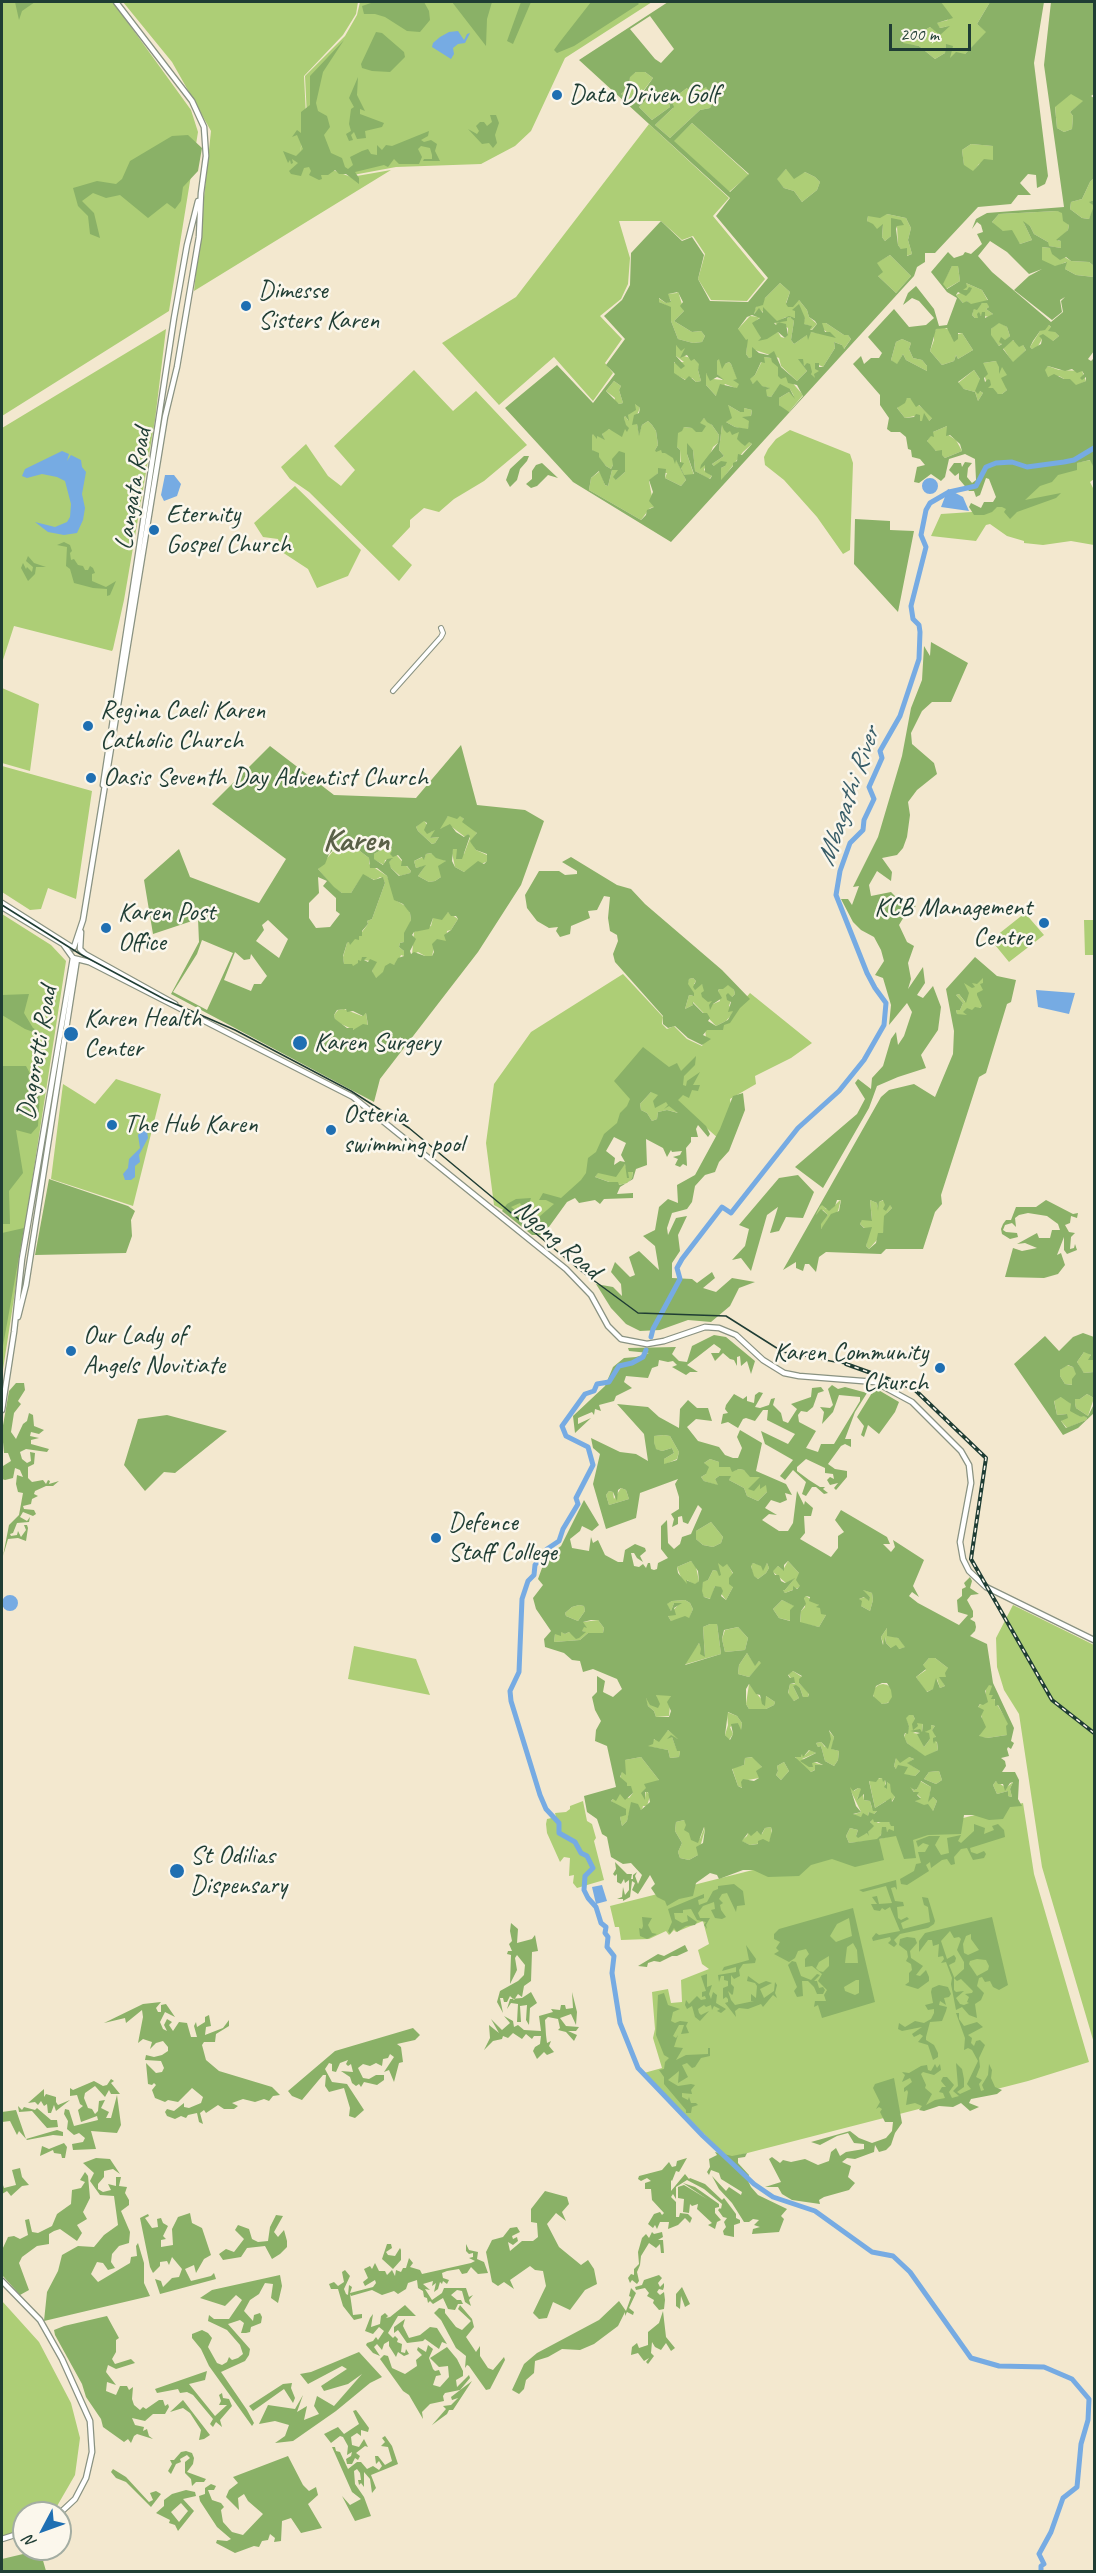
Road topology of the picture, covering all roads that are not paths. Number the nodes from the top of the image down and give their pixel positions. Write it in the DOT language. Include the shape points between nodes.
graph roads {
  1 [pos="116,2"];
  2 [pos="201,193"];
  3 [pos="186,245"];
  4 [pos="196,248"];
  5 [pos="168,359"];
  6 [pos="177,361"];
  7 [pos="149,480"];
  8 [pos="156,481"];
  9 [pos="441,628"];
  10 [pos="393,690"];
  11 [pos="103,791"];
  12 [pos="2,905"];
  13 [pos="81,932"];
  14 [pos="81,950"];
  15 [pos="74,954"];
  16 [pos="143,988"];
  17 [pos="19,1280"];
  18 [pos="26,1281"];
  19 [pos="14,1332"];
  20 [pos="2,1410"];
  21 [pos="1095,1640"];
  22 [pos="2,2281"];
  23 [pos="71,2501"];
  1 -- 2 [label="main road, Langata Road" via="186,93 201,119 206,145"];
  2 -- 3 [label="main road, Langata Road"];
  2 -- 4 [label="main road, Langata Road"];
  3 -- 4 [label="main road"];
  3 -- 5 [label="main road, Langata Road"];
  4 -- 6 [label="main road, Langata Road"];
  5 -- 6 [label="main road"];
  5 -- 7 [label="main road, Langata Road"];
  6 -- 8 [label="main road, Langata Road"];
  7 -- 8 [label="main road"];
  7 -- 11 [label="main road, Langata Road"];
  8 -- 11 [label="main road, Langata Road"];
  9 -- 10 [label="street" via="441,637"];
  11 -- 13 [label="main road, Langata Road"];
  12 -- 15 [label="main road, Ngong Road"];
  13 -- 14 [label="main road"];
  13 -- 15 [label="main road"];
  14 -- 15 [label="main road"];
  14 -- 15 [label="main road, Ngong Road"];
  14 -- 16 [label="main road, Ngong Road"];
  15 -- 16 [label="main road, Ngong Road"];
  15 -- 17 [label="main road, Dagoretti Road"];
  15 -- 18 [label="main road, Dagoretti Road"];
  16 -- 21 [label="main road, Ngong Road" via="353,1097 566,1269 591,1295 608,1326 621,1339 647,1344 705,1327 719,1328 736,1335 784,1373 868,1381 912,1402 961,1451 969,1465 971,1483 960,1542 969,1572 986,1587"];
  17 -- 18 [label="main road" via="22,1284"];
  17 -- 19 [label="main road, Dagoretti Road"];
  18 -- 19 [label="main road, Dagoretti Road"];
  19 -- 20 [label="main road, Dagoretti Road"];
  22 -- 23 [label="main road" via="40,2320 90,2421 92,2452 88,2472"];
}
